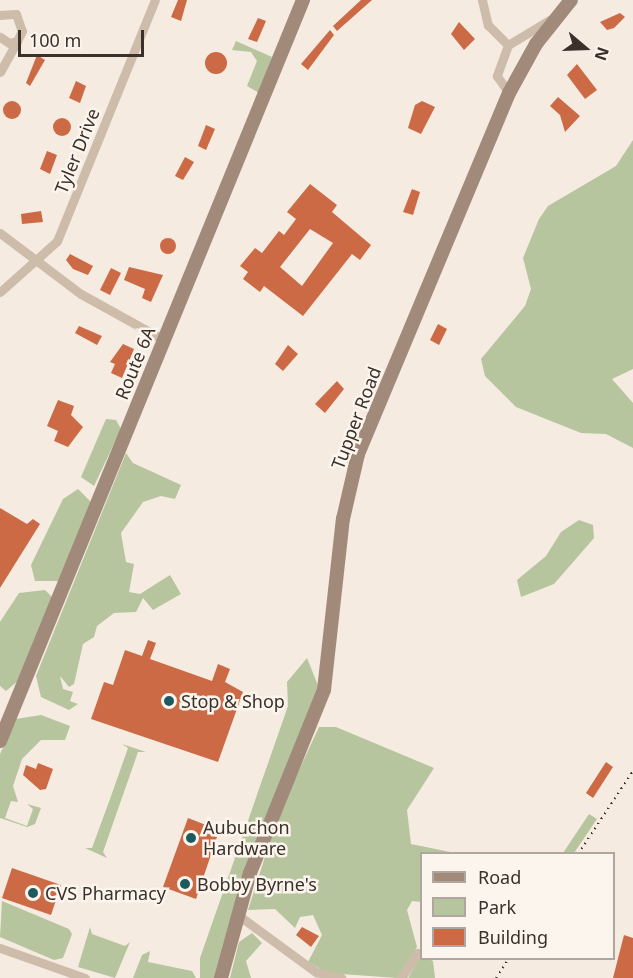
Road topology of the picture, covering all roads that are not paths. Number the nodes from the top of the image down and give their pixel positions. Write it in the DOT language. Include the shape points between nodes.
graph roads {
  1 [pos="155,0"];
  2 [pos="303,0"];
  3 [pos="482,0"];
  4 [pos="571,0"];
  5 [pos="0,15"];
  6 [pos="556,16"];
  7 [pos="0,37"];
  8 [pos="17,41"];
  9 [pos="508,45"];
  10 [pos="0,72"];
  11 [pos="509,93"];
  12 [pos="0,233"];
  13 [pos="34,262"];
  14 [pos="0,292"];
  15 [pos="164,340"];
  16 [pos="0,741"];
  17 [pos="238,915"];
  18 [pos="0,948"];
  19 [pos="417,953"];
  20 [pos="85,978"];
  21 [pos="221,978"];
  22 [pos="341,978"];
  23 [pos="401,978"];
  1 -- 13 [label="street, Tyler Drive" via="57,241"];
  2 -- 15 [label="main road, Route 6A"];
  3 -- 9 [label="street" via="488,25"];
  4 -- 6 [label="main road, Tupper Road"];
  5 -- 8 [label="street" via="9,11 22,20"];
  6 -- 9 [label="street"];
  6 -- 11 [label="main road, Tupper Road"];
  7 -- 8 [label="street" via="9,43"];
  8 -- 10 [label="street"];
  9 -- 11 [label="street" via="497,76"];
  11 -- 17 [label="main road, Tupper Road" via="358,454 343,519 329,670"];
  12 -- 13 [label="street"];
  13 -- 14 [label="street, Tyler Drive"];
  13 -- 15 [label="street"];
  15 -- 16 [label="main road, Route 6A"];
  17 -- 21 [label="main road, Tupper Road"];
  17 -- 22 [label="street" via="316,972"];
  18 -- 20 [label="street"];
  19 -- 23 [label="street"];
}
